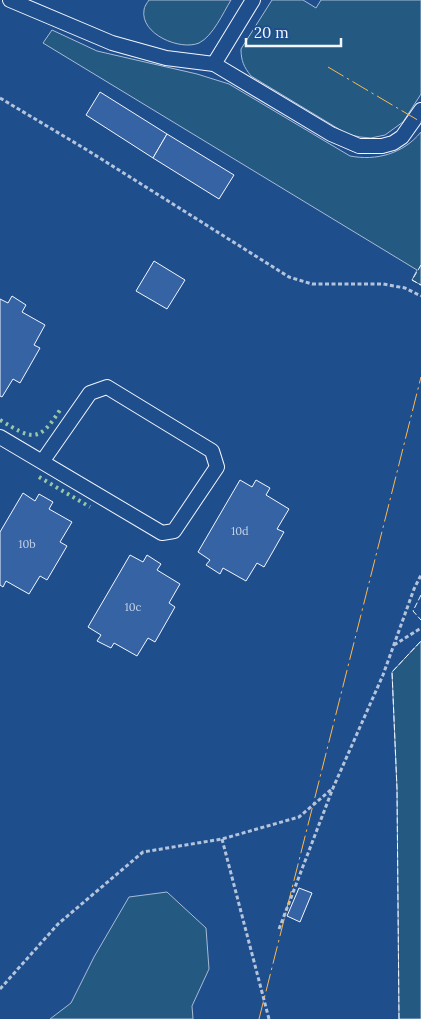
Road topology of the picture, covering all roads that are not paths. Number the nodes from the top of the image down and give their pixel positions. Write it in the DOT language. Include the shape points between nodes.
graph roads {
  1 [pos="10,0"];
  2 [pos="253,0"];
  3 [pos="214,64"];
  4 [pos="421,110"];
  5 [pos="0,437"];
  6 [pos="42,462"];
  1 -- 3 [label="lane" via="112,43 166,58"];
  2 -- 3 [label="lane"];
  3 -- 4 [label="lane" via="331,134 359,146 393,143 402,137"];
  5 -- 6 [label="lane"];
  6 -- 6 [label="lane" via="162,533 174,531 217,467 212,450 107,387 90,393"];
}
